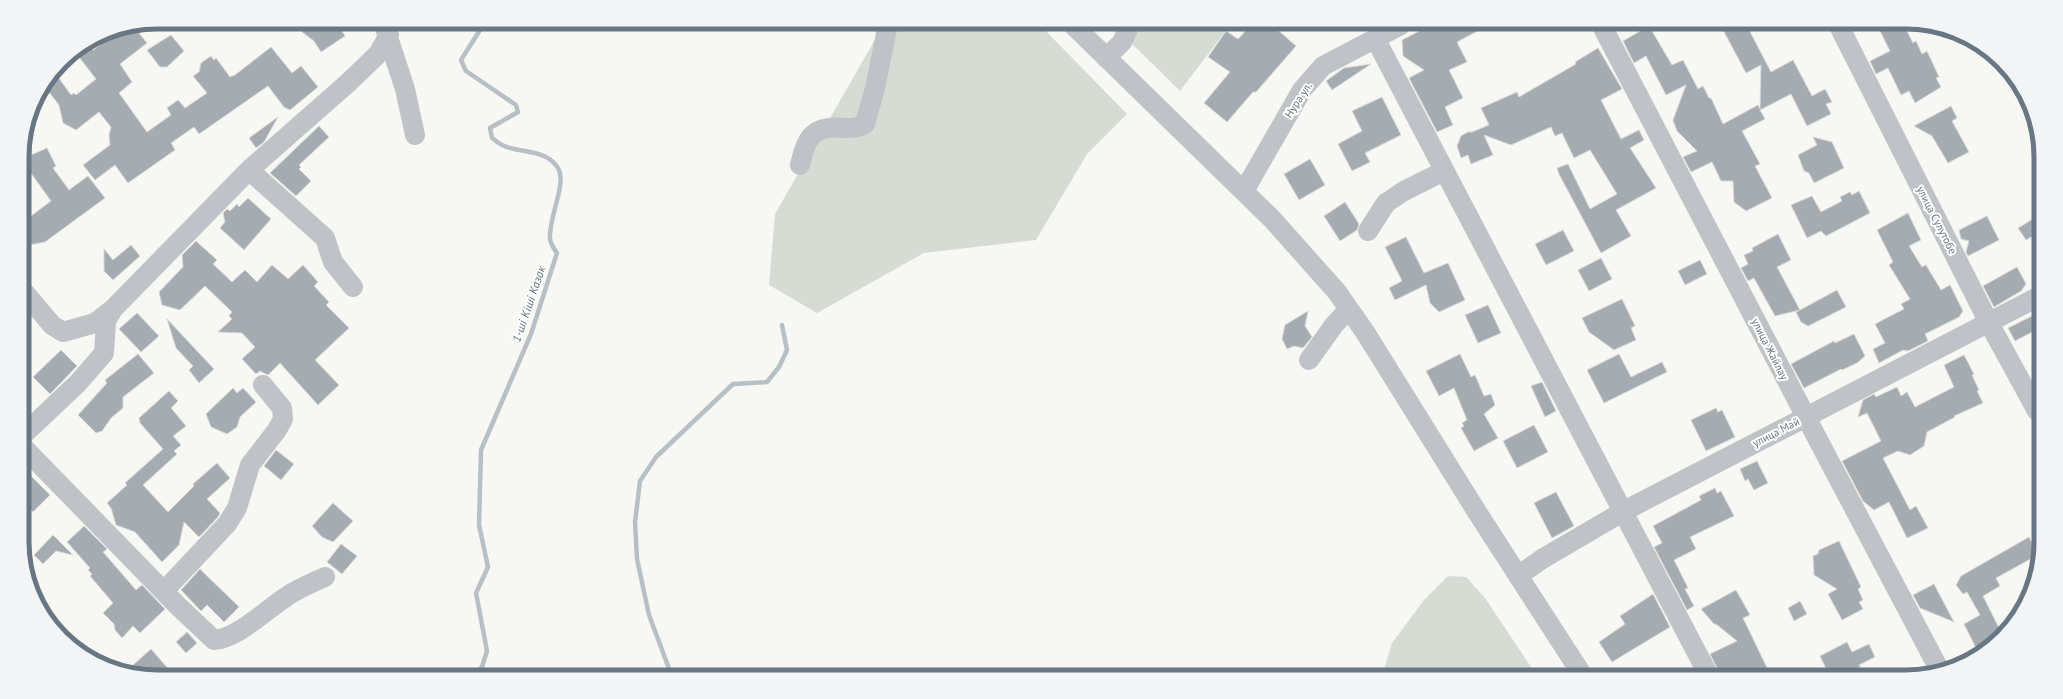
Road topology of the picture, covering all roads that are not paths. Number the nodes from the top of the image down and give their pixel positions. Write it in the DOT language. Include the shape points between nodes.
graph roads {
  1 [pos="386,29"];
  2 [pos="887,29"];
  3 [pos="1077,29"];
  4 [pos="1128,29"];
  5 [pos="1393,29"];
  6 [pos="1604,29"];
  7 [pos="1841,29"];
  8 [pos="1375,38"];
  9 [pos="1106,58"];
  10 [pos="415,135"];
  11 [pos="800,165"];
  12 [pos="249,170"];
  13 [pos="1444,171"];
  14 [pos="1244,191"];
  15 [pos="1368,231"];
  16 [pos="353,287"];
  17 [pos="29,298"];
  18 [pos="2034,299"];
  19 [pos="112,309"];
  20 [pos="1349,309"];
  21 [pos="1989,323"];
  22 [pos="1309,360"];
  23 [pos="264,385"];
  24 [pos="2034,406"];
  25 [pos="1806,417"];
  26 [pos="29,429"];
  27 [pos="29,453"];
  28 [pos="1624,511"];
  29 [pos="325,576"];
  30 [pos="1518,576"];
  31 [pos="164,591"];
  32 [pos="1937,666"];
  33 [pos="1579,670"];
  34 [pos="1706,670"];
  1 -- 10 [label="street" via="405,89"];
  1 -- 12 [label="street" via="378,54"];
  2 -- 11 [label="street" via="865,124 861,127 816,130 806,144"];
  3 -- 9 [label="street"];
  4 -- 9 [label="street" via="1122,42"];
  5 -- 8 [label="street, Нура ул."];
  6 -- 25 [label="street, улица Жайлау"];
  7 -- 21 [label="street, улица Сулутобе"];
  8 -- 13 [label="street"];
  8 -- 14 [label="street, Нура ул." via="1323,66 1302,90"];
  9 -- 14 [label="street"];
  12 -- 16 [label="street" via="325,238 333,262"];
  12 -- 19 [label="street"];
  13 -- 15 [label="street" via="1386,203"];
  13 -- 28 [label="street"];
  14 -- 20 [label="street" via="1300,249"];
  17 -- 19 [label="street" via="52,325 63,332 95,323"];
  18 -- 21 [label="street, улица Май"];
  19 -- 26 [label="street" via="106,320 104,353 78,383"];
  20 -- 22 [label="street" via="1334,324"];
  20 -- 30 [label="street"];
  21 -- 24 [label="street, улица Сулутобе"];
  21 -- 25 [label="street, улица Май"];
  23 -- 31 [label="street" via="282,408 283,419 250,465 237,508 228,524"];
  25 -- 28 [label="street, улица Май"];
  25 -- 32 [label="street, улица Жайлау"];
  27 -- 31 [label="street"];
  28 -- 30 [label="street, улица Май" via="1548,555"];
  28 -- 34 [label="street"];
  29 -- 31 [label="street" via="287,596 221,639 214,640"];
  30 -- 33 [label="street"];
}
